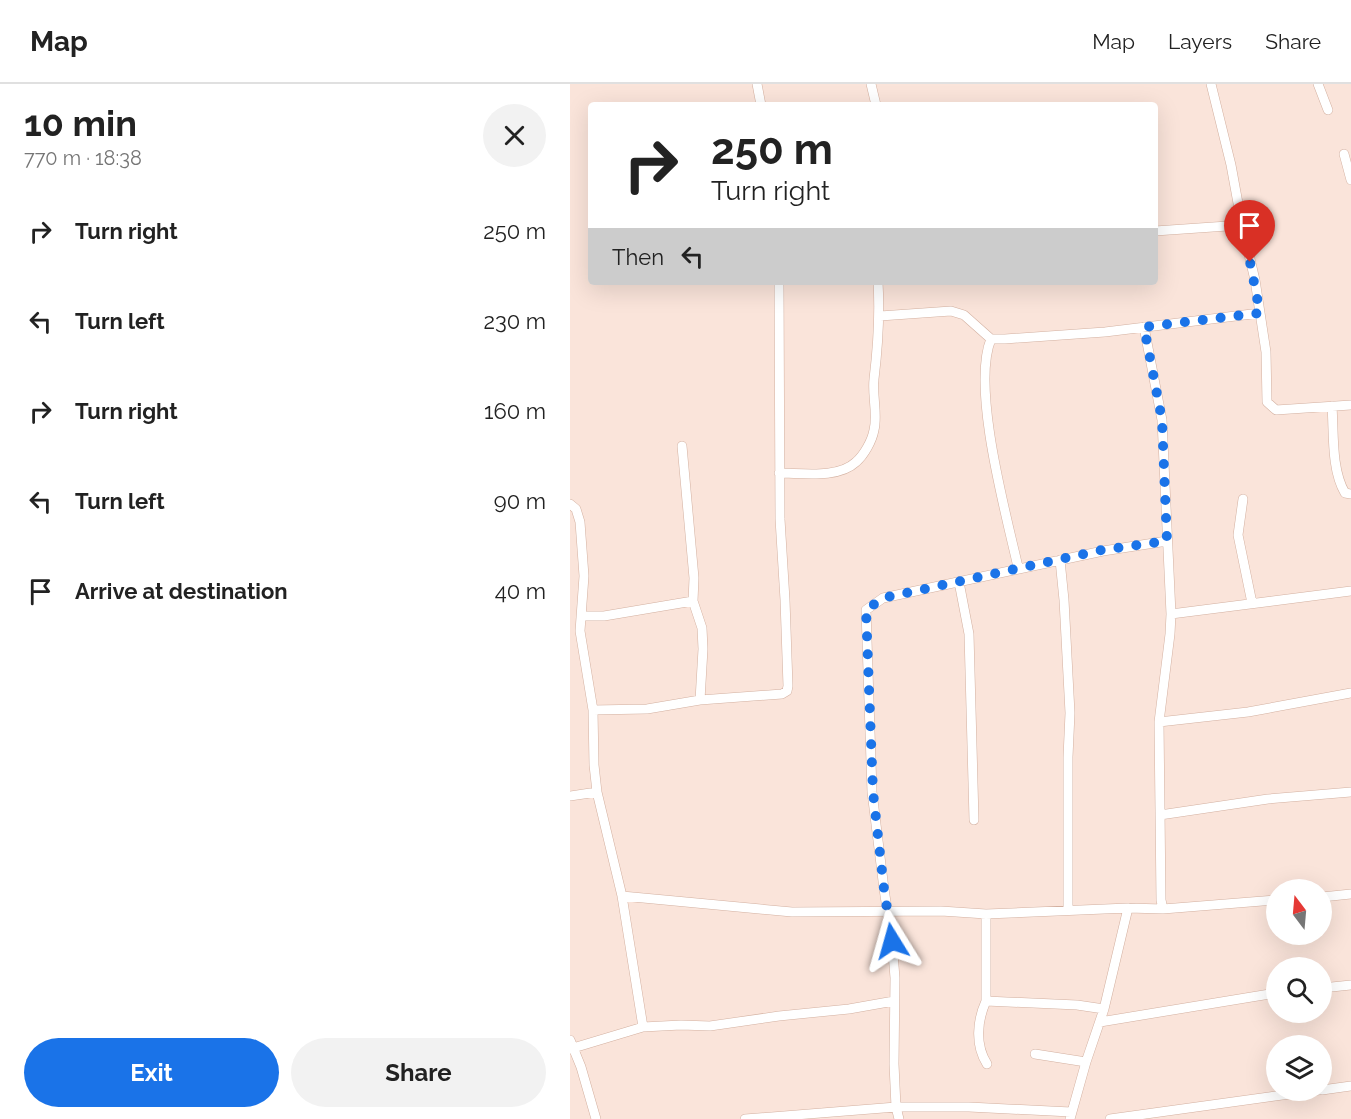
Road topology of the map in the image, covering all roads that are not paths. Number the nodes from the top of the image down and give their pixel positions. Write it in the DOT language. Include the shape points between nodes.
graph roads {
  1 [pos="757,84"];
  2 [pos="871,84"];
  3 [pos="1211,84"];
  4 [pos="1318,84"];
  5 [pos="760,102"];
  6 [pos="875,102"];
  7 [pos="1328,111"];
  8 [pos="1344,154"];
  9 [pos="1351,180"];
  10 [pos="1242,225"];
  11 [pos="1158,231"];
  12 [pos="779,285"];
  13 [pos="878,285"];
  14 [pos="1260,313"];
  15 [pos="880,316"];
  16 [pos="1144,327"];
  17 [pos="991,339"];
  18 [pos="1351,405"];
  19 [pos="1332,406"];
  20 [pos="682,446"];
  21 [pos="779,473"];
  22 [pos="1351,494"];
  23 [pos="1243,499"];
  24 [pos="570,504"];
  25 [pos="1167,541"];
  26 [pos="1060,560"];
  27 [pos="1018,567"];
  28 [pos="959,582"];
  29 [pos="1351,591"];
  30 [pos="693,601"];
  31 [pos="1252,603"];
  32 [pos="1171,614"];
  33 [pos="582,616"];
  34 [pos="1351,693"];
  35 [pos="700,700"];
  36 [pos="593,710"];
  37 [pos="1159,722"];
  38 [pos="597,792"];
  39 [pos="1351,792"];
  40 [pos="570,796"];
  41 [pos="1160,815"];
  42 [pos="974,820"];
  43 [pos="1351,894"];
  44 [pos="622,896"];
  45 [pos="1332,896"];
  46 [pos="1266,901"];
  47 [pos="1128,908"];
  48 [pos="1163,909"];
  49 [pos="1068,910"];
  50 [pos="889,913"];
  51 [pos="986,914"];
  52 [pos="1351,985"];
  53 [pos="1332,987"];
  54 [pos="1266,995"];
  55 [pos="894,1001"];
  56 [pos="986,1001"];
  57 [pos="1104,1009"];
  58 [pos="1100,1022"];
  59 [pos="643,1027"];
  60 [pos="571,1046"];
  61 [pos="1035,1054"];
  62 [pos="1086,1062"];
  63 [pos="987,1064"];
  64 [pos="1351,1086"];
  65 [pos="1332,1088"];
  66 [pos="1266,1097"];
  67 [pos="896,1107"];
  68 [pos="969,1107"];
  69 [pos="1070,1115"];
  70 [pos="596,1119"];
  71 [pos="745,1119"];
  72 [pos="899,1119"];
  73 [pos="969,1119"];
  74 [pos="1110,1119"];
  1 -- 5 [label="street"];
  2 -- 6 [label="street"];
  3 -- 10 [label="street"];
  4 -- 7 [label="street"];
  8 -- 9 [label="street"];
  10 -- 11 [label="street"];
  10 -- 14 [label="street"];
  12 -- 21 [label="street"];
  13 -- 15 [label="street"];
  14 -- 16 [label="street"];
  14 -- 19 [label="street" via="1270,407 1276,410"];
  15 -- 17 [label="street" via="951,311 964,315"];
  15 -- 21 [label="street" via="873,380 874,430 868,446 856,463 842,470"];
  16 -- 17 [label="street"];
  16 -- 25 [label="street" via="1162,420"];
  17 -- 27 [label="street" via="984,367 985,388 992,444"];
  18 -- 19 [label="street"];
  19 -- 22 [label="street" via="1336,466 1345,493"];
  20 -- 30 [label="street"];
  21 -- 35 [label="street" via="787,691"];
  23 -- 31 [label="street" via="1238,535"];
  24 -- 33 [label="street" via="580,522"];
  25 -- 26 [label="street"];
  25 -- 32 [label="street"];
  26 -- 27 [label="street"];
  26 -- 49 [label="street" via="1070,713"];
  27 -- 28 [label="street"];
  28 -- 42 [label="street" via="969,634"];
  28 -- 50 [label="street" via="883,598 866,610 873,792"];
  29 -- 31 [label="street"];
  30 -- 33 [label="street"];
  30 -- 35 [label="street" via="703,638"];
  31 -- 32 [label="street"];
  32 -- 37 [label="street"];
  33 -- 36 [label="street" via="580,631"];
  34 -- 37 [label="street" via="1248,712"];
  35 -- 36 [label="street" via="647,709"];
  36 -- 38 [label="street"];
  37 -- 41 [label="street"];
  38 -- 40 [label="street"];
  38 -- 44 [label="street"];
  39 -- 41 [label="street"];
  41 -- 48 [label="street"];
  43 -- 45 [label="street"];
  44 -- 50 [label="street" via="792,912"];
  44 -- 59 [label="street"];
  46 -- 48 [label="street"];
  47 -- 48 [label="street"];
  47 -- 49 [label="street"];
  47 -- 57 [label="street"];
  49 -- 51 [label="street"];
  50 -- 51 [label="street"];
  50 -- 55 [label="street"];
  51 -- 56 [label="street"];
  52 -- 53 [label="street"];
  54 -- 58 [label="street"];
  55 -- 59 [label="street" via="710,1026"];
  55 -- 67 [label="street"];
  56 -- 57 [label="street"];
  56 -- 63 [label="street" via="978,1032"];
  57 -- 58 [label="street"];
  58 -- 62 [label="street"];
  59 -- 60 [label="street"];
  60 -- 70 [label="street"];
  61 -- 62 [label="street"];
  62 -- 69 [label="street"];
  64 -- 65 [label="street"];
  66 -- 74 [label="street"];
  67 -- 68 [label="street"];
  67 -- 71 [label="street"];
  67 -- 72 [label="street"];
  68 -- 69 [label="street"];
  68 -- 73 [label="street"];
}
